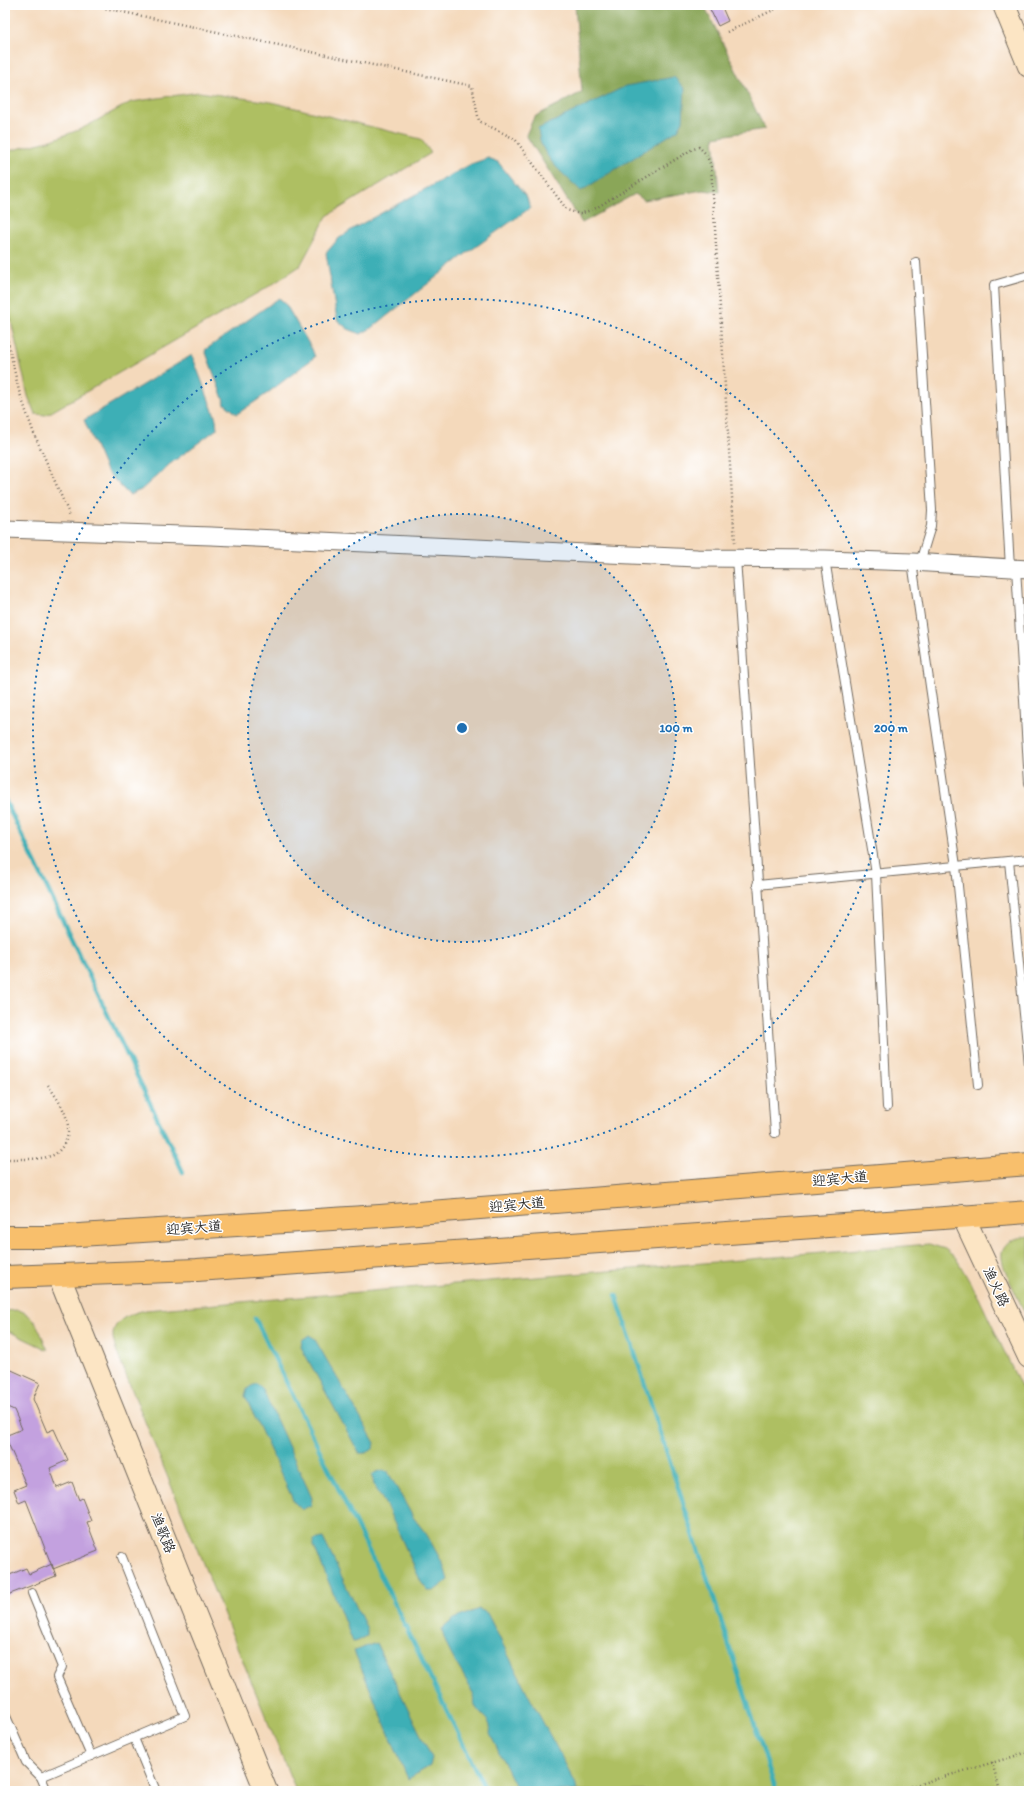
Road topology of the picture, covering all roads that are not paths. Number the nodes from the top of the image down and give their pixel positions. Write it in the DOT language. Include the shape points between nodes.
graph roads {
  1 [pos="1004,5"];
  2 [pos="1029,66"];
  3 [pos="916,262"];
  4 [pos="1029,275"];
  5 [pos="5,529"];
  6 [pos="736,558"];
  7 [pos="825,559"];
  8 [pos="916,562"];
  9 [pos="1018,568"];
  10 [pos="1029,783"];
  11 [pos="1029,859"];
  12 [pos="1009,861"];
  13 [pos="956,866"];
  14 [pos="876,874"];
  15 [pos="757,885"];
  16 [pos="1029,1065"];
  17 [pos="978,1085"];
  18 [pos="887,1107"];
  19 [pos="774,1133"];
  20 [pos="1029,1164"];
  21 [pos="1029,1212"];
  22 [pos="964,1216"];
  23 [pos="5,1238"];
  24 [pos="59,1276"];
  25 [pos="5,1277"];
  26 [pos="1029,1357"];
  27 [pos="122,1557"];
  28 [pos="32,1592"];
  29 [pos="5,1714"];
  30 [pos="134,1738"];
  31 [pos="91,1756"];
  32 [pos="41,1777"];
  33 [pos="47,1791"];
  34 [pos="156,1791"];
  35 [pos="266,1791"];
  1 -- 2 [label="street"];
  3 -- 8 [label="lane" via="932,510 931,526"];
  4 -- 9 [label="lane" via="994,285"];
  5 -- 6 [label="street"];
  6 -- 7 [label="street"];
  6 -- 15 [label="lane"];
  7 -- 8 [label="street"];
  7 -- 14 [label="lane"];
  8 -- 9 [label="street"];
  8 -- 13 [label="lane"];
  9 -- 10 [label="lane"];
  11 -- 12 [label="lane"];
  12 -- 13 [label="lane"];
  12 -- 16 [label="lane"];
  13 -- 14 [label="lane"];
  13 -- 17 [label="lane"];
  14 -- 15 [label="lane"];
  14 -- 18 [label="lane"];
  15 -- 19 [label="lane"];
  20 -- 23 [label="highway, 迎宾大道" via="380,1216"];
  21 -- 22 [label="highway"];
  22 -- 24 [label="highway" via="197,1270"];
  22 -- 26 [label="street, 渔火路"];
  24 -- 25 [label="highway"];
  24 -- 35 [label="street, 渔歌路"];
  27 -- 30 [label="lane" via="185,1716"];
  28 -- 31 [label="lane" via="62,1668 57,1677"];
  29 -- 32 [label="lane" via="26,1762"];
  30 -- 31 [label="lane"];
  30 -- 34 [label="lane"];
  31 -- 32 [label="lane"];
  32 -- 33 [label="lane"];
}
